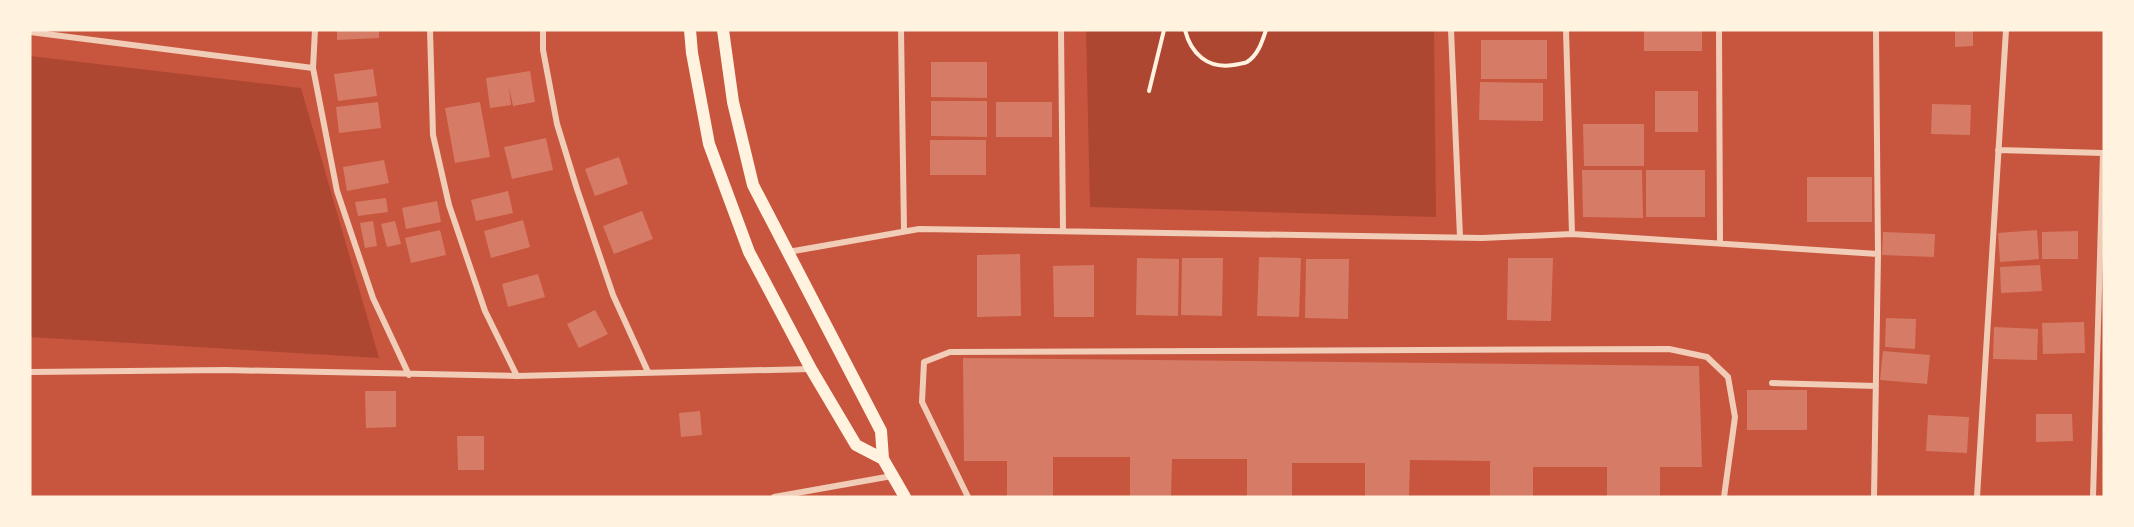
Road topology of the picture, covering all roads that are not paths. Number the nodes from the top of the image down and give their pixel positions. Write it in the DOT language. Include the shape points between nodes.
graph roads {
  1 [pos="315,30"];
  2 [pos="430,30"];
  3 [pos="543,30"];
  4 [pos="690,30"];
  5 [pos="723,30"];
  6 [pos="902,30"];
  7 [pos="1061,30"];
  8 [pos="1451,30"];
  9 [pos="1566,30"];
  10 [pos="1719,30"];
  11 [pos="1876,30"];
  12 [pos="2006,30"];
  13 [pos="30,32"];
  14 [pos="313,68"];
  15 [pos="1998,150"];
  16 [pos="2104,153"];
  17 [pos="904,230"];
  18 [pos="1063,230"];
  19 [pos="1572,234"];
  20 [pos="1460,237"];
  21 [pos="1720,243"];
  22 [pos="788,252"];
  23 [pos="1878,254"];
  24 [pos="2102,269"];
  25 [pos="811,369"];
  26 [pos="30,372"];
  27 [pos="648,372"];
  28 [pos="409,375"];
  29 [pos="517,376"];
  30 [pos="1772,384"];
  31 [pos="1876,386"];
  32 [pos="2096,392"];
  33 [pos="2104,392"];
  34 [pos="883,459"];
  35 [pos="892,476"];
  36 [pos="774,497"];
  37 [pos="905,497"];
  38 [pos="968,497"];
  39 [pos="1725,497"];
  40 [pos="1874,497"];
  41 [pos="1977,497"];
  42 [pos="2093,497"];
  1 -- 14 [label="street"];
  2 -- 29 [label="street" via="433,135 449,205 485,311"];
  3 -- 27 [label="street" via="543,50 560,135 613,295"];
  4 -- 25 [label="main road" via="709,144 749,252"];
  5 -- 22 [label="main road" via="733,102 753,185"];
  6 -- 17 [label="street"];
  7 -- 18 [label="street"];
  8 -- 20 [label="street"];
  9 -- 19 [label="street"];
  10 -- 21 [label="street"];
  11 -- 23 [label="street"];
  12 -- 15 [label="street"];
  13 -- 14 [label="street"];
  14 -- 28 [label="street" via="337,191 373,298"];
  15 -- 16 [label="street"];
  15 -- 41 [label="street"];
  16 -- 24 [label="street"];
  17 -- 18 [label="street"];
  17 -- 22 [label="street"];
  18 -- 20 [label="street"];
  19 -- 20 [label="street"];
  19 -- 21 [label="street"];
  21 -- 23 [label="street"];
  22 -- 34 [label="main road" via="881,431"];
  23 -- 31 [label="street"];
  24 -- 32 [label="street"];
  25 -- 27 [label="street"];
  25 -- 34 [label="main road" via="856,445"];
  26 -- 28 [label="street" via="225,370"];
  27 -- 29 [label="street"];
  28 -- 29 [label="street"];
  30 -- 31 [label="street"];
  31 -- 40 [label="street"];
  32 -- 33 [label="street"];
  32 -- 42 [label="street"];
  34 -- 35 [label="main road"];
  35 -- 36 [label="street"];
  35 -- 37 [label="main road"];
  38 -- 39 [label="street" via="922,402 924,362 950,352 1669,349 1707,357 1728,377 1735,417"];
}
